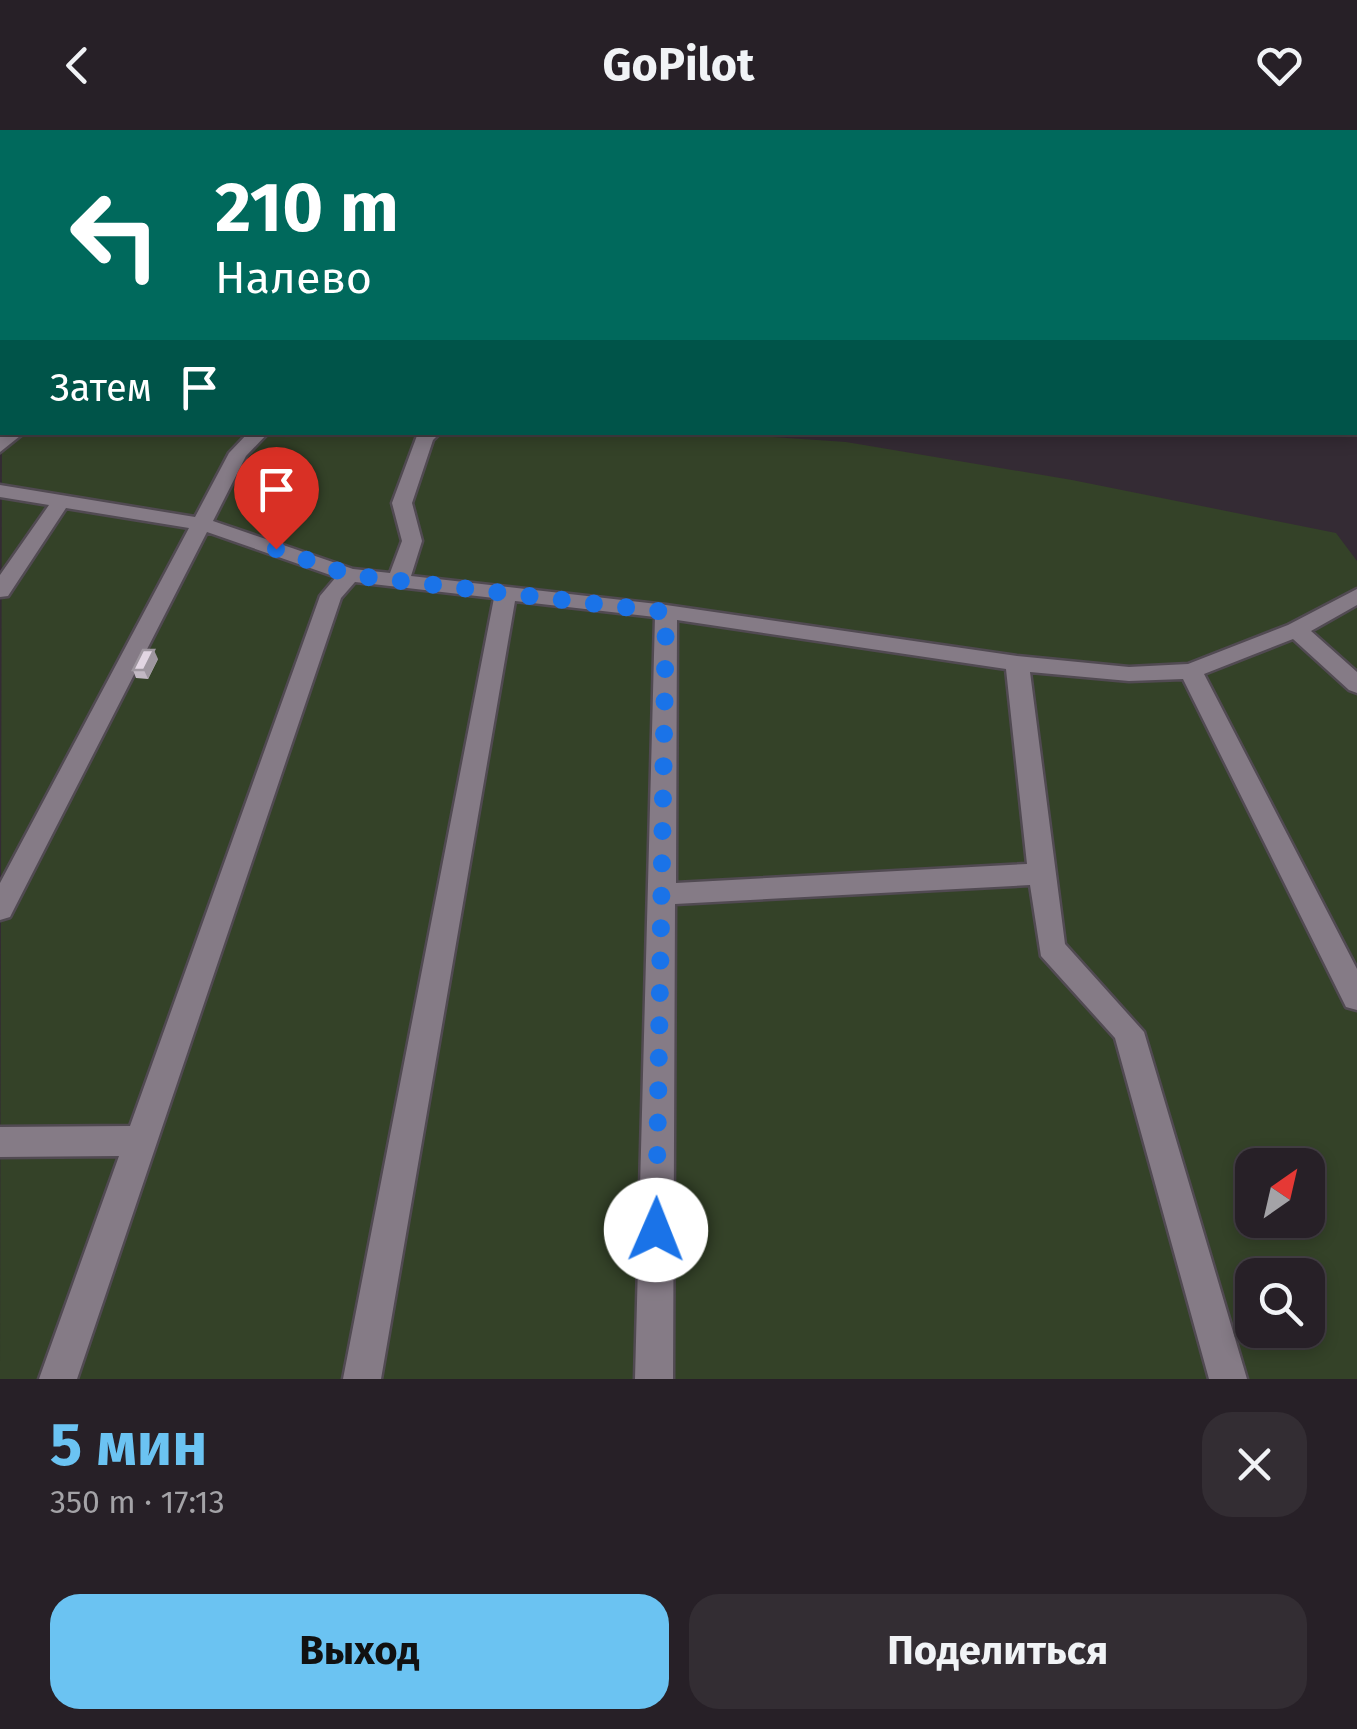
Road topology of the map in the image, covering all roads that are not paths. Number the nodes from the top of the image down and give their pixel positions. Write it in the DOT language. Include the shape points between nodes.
graph roads {
  1 [pos="257,435"];
  2 [pos="428,435"];
  3 [pos="0,491"];
  4 [pos="61,501"];
  5 [pos="202,524"];
  6 [pos="350,575"];
  7 [pos="399,579"];
  8 [pos="0,591"];
  9 [pos="506,592"];
  10 [pos="1357,596"];
  11 [pos="666,612"];
  12 [pos="1296,630"];
  13 [pos="1017,663"];
  14 [pos="1191,671"];
  15 [pos="1357,685"];
  16 [pos="1042,874"];
  17 [pos="662,894"];
  18 [pos="0,909"];
  19 [pos="1357,998"];
  20 [pos="140,1141"];
  21 [pos="0,1142"];
  22 [pos="58,1379"];
  23 [pos="362,1379"];
  24 [pos="654,1379"];
  25 [pos="1228,1379"];
  1 -- 5 [label="street" via="238,453"];
  2 -- 7 [label="street" via="402,504 412,541"];
  3 -- 4 [label="street"];
  4 -- 5 [label="street"];
  4 -- 8 [label="street"];
  5 -- 6 [label="street"];
  5 -- 18 [label="street"];
  6 -- 7 [label="street"];
  6 -- 20 [label="street" via="331,596"];
  7 -- 9 [label="street"];
  9 -- 11 [label="street"];
  9 -- 23 [label="street"];
  10 -- 12 [label="street"];
  11 -- 13 [label="street"];
  11 -- 17 [label="street"];
  12 -- 14 [label="street"];
  12 -- 15 [label="street"];
  13 -- 14 [label="street" via="1129,674"];
  13 -- 16 [label="street"];
  14 -- 19 [label="street"];
  16 -- 17 [label="street"];
  16 -- 25 [label="street" via="1051,948 1129,1032"];
  17 -- 24 [label="street"];
  20 -- 21 [label="street"];
  20 -- 22 [label="street"];
}
